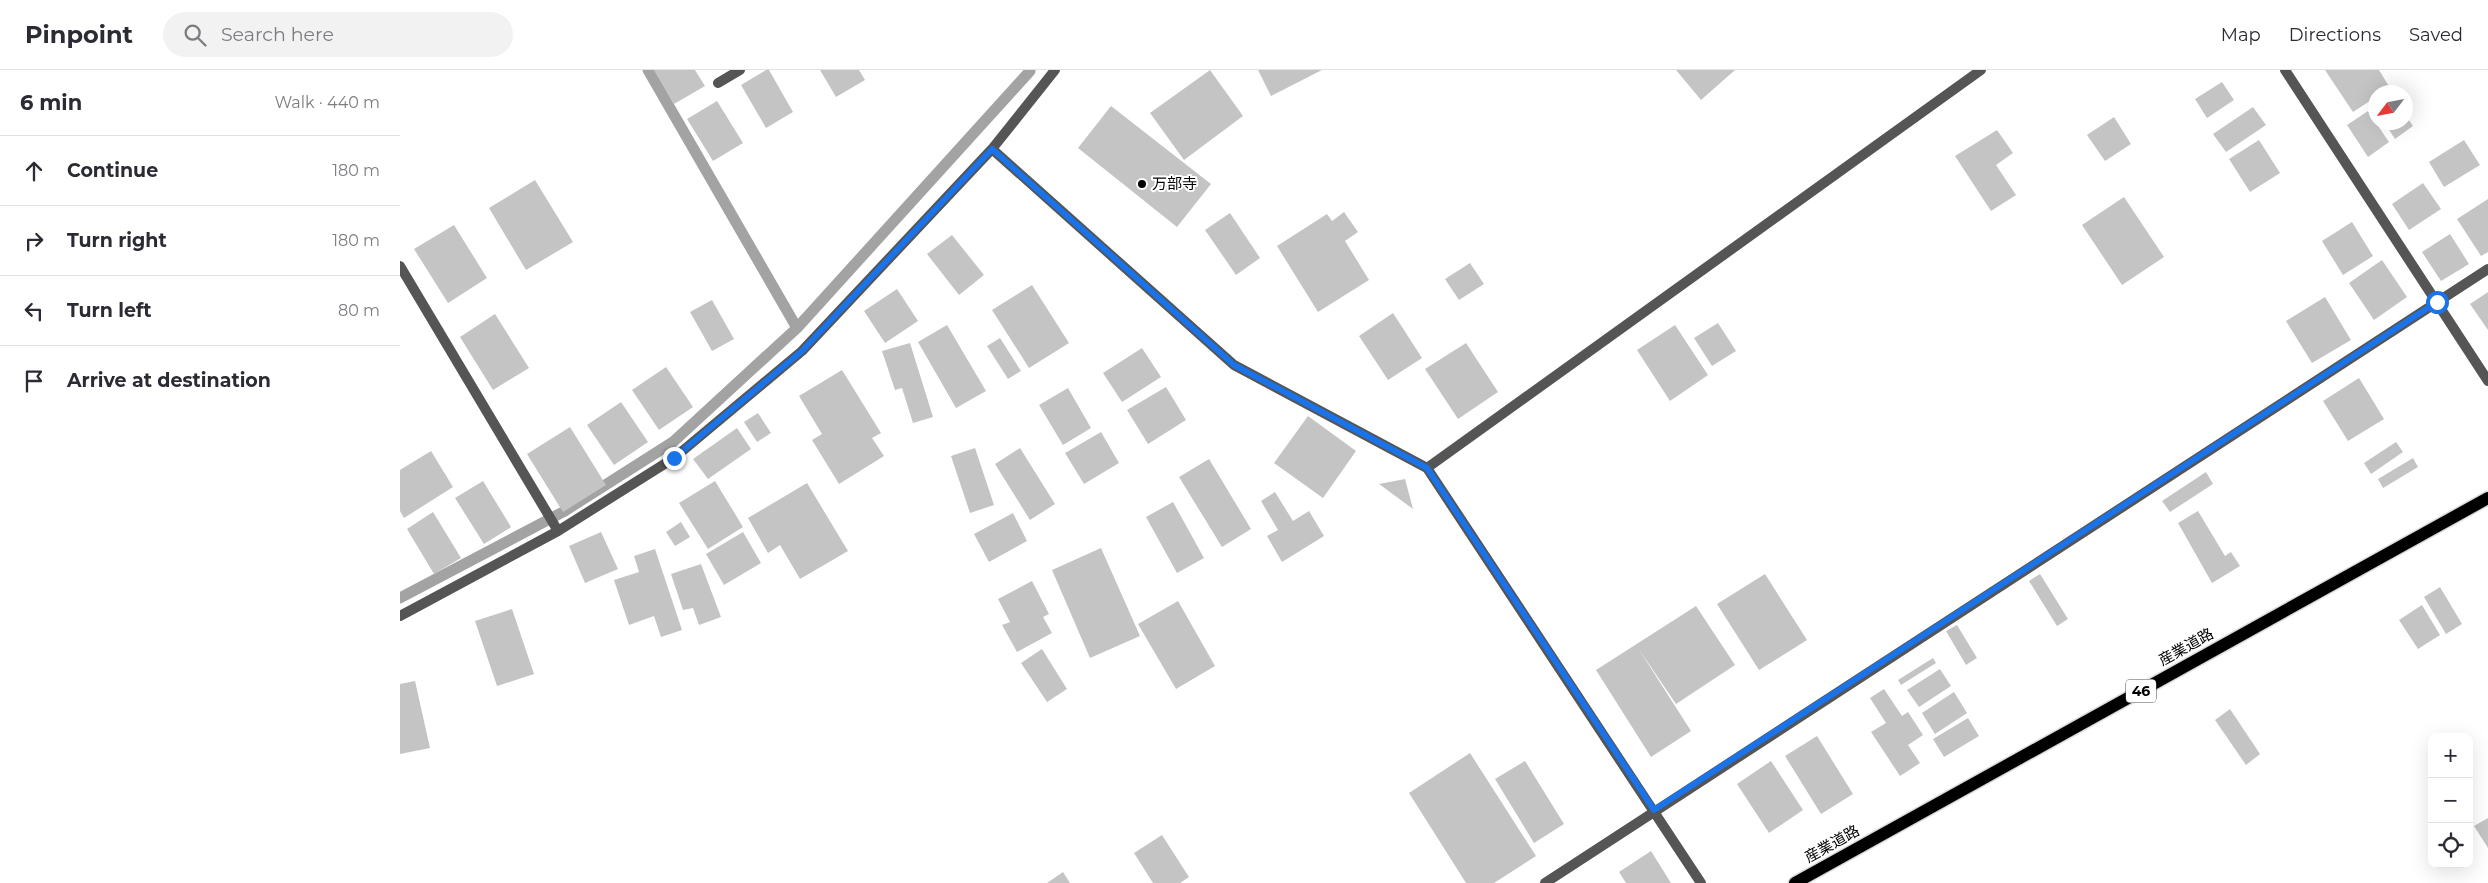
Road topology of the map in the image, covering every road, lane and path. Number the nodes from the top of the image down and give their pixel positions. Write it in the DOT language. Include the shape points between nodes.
graph roads {
  1 [pos="740,70"];
  2 [pos="1054,70"];
  3 [pos="1982,70"];
  4 [pos="2286,70"];
  5 [pos="718,83"];
  6 [pos="992,149"];
  7 [pos="400,266"];
  8 [pos="2488,269"];
  9 [pos="2437,302"];
  10 [pos="2488,381"];
  11 [pos="1427,468"];
  12 [pos="2488,498"];
  13 [pos="558,531"];
  14 [pos="400,616"];
  15 [pos="1654,810"];
  16 [pos="1545,883"];
  17 [pos="1701,883"];
  18 [pos="1795,883"];
  1 -- 5 [label="street"];
  2 -- 6 [label="street"];
  3 -- 11 [label="street"];
  4 -- 9 [label="street"];
  6 -- 11 [label="street" via="1234,365"];
  6 -- 13 [label="street" via="802,351 674,458"];
  7 -- 13 [label="street"];
  8 -- 9 [label="street"];
  9 -- 10 [label="street"];
  9 -- 15 [label="street"];
  11 -- 15 [label="street"];
  12 -- 18 [label="main road, 産業道路 / 46"];
  13 -- 14 [label="street"];
  15 -- 16 [label="street"];
  15 -- 17 [label="street"];
}
